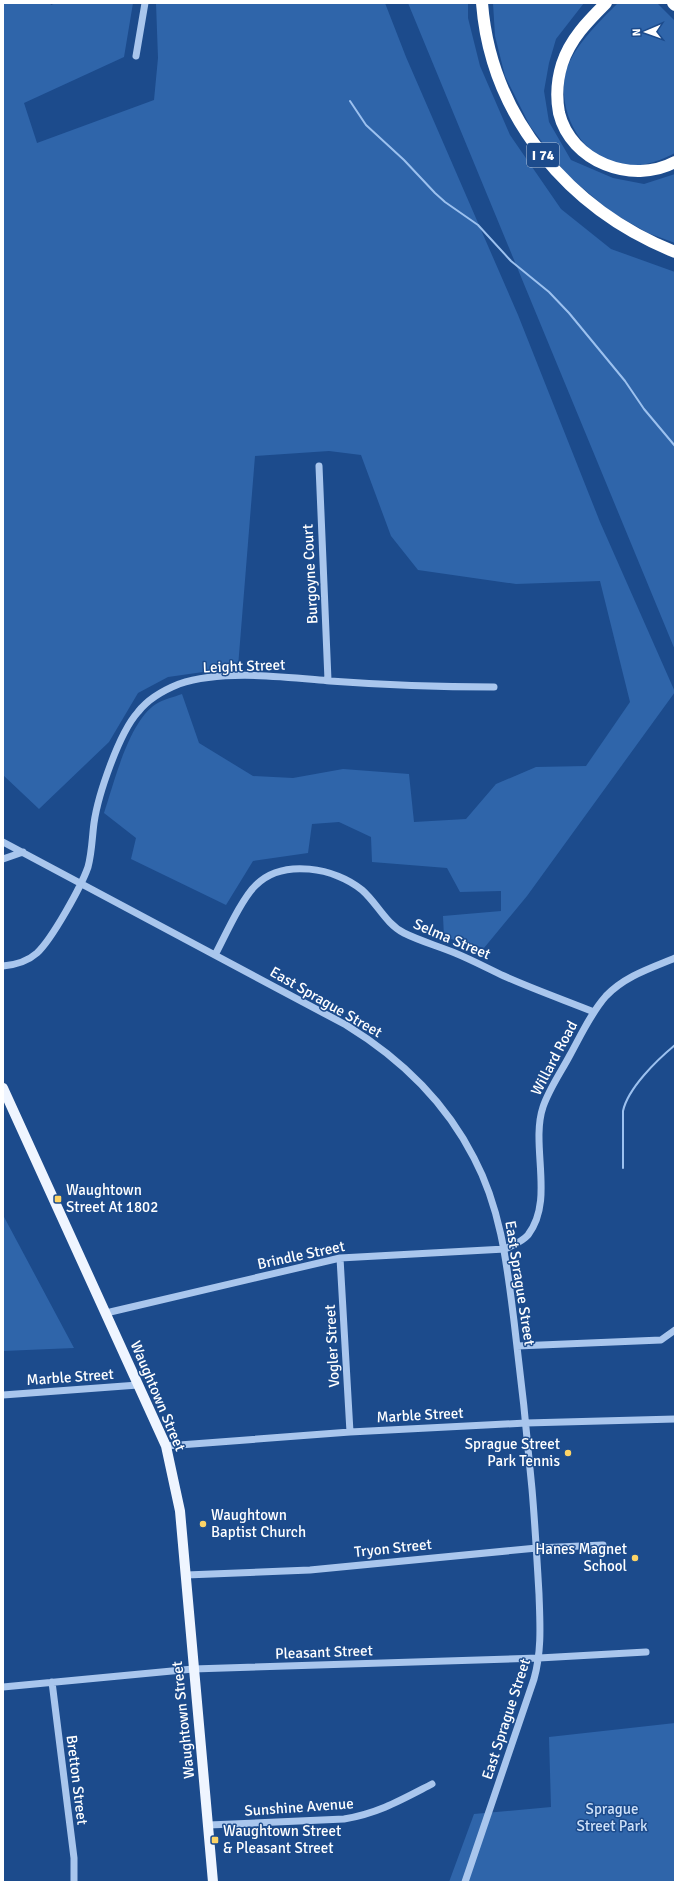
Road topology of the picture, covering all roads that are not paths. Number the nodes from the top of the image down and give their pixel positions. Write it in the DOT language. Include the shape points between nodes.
graph roads {
  1 [pos="145,3"];
  2 [pos="482,3"];
  3 [pos="606,3"];
  4 [pos="136,56"];
  5 [pos="675,162"];
  6 [pos="675,252"];
  7 [pos="319,466"];
  8 [pos="328,680"];
  9 [pos="494,687"];
  10 [pos="3,842"];
  11 [pos="23,852"];
  12 [pos="3,860"];
  13 [pos="81,883"];
  14 [pos="215,955"];
  15 [pos="675,958"];
  16 [pos="3,966"];
  17 [pos="594,1012"];
  18 [pos="3,1088"];
  19 [pos="505,1249"];
  20 [pos="340,1258"];
  21 [pos="106,1313"];
  22 [pos="675,1330"];
  23 [pos="517,1346"];
  24 [pos="138,1385"];
  25 [pos="3,1395"];
  26 [pos="675,1419"];
  27 [pos="526,1423"];
  28 [pos="350,1432"];
  29 [pos="166,1446"];
  30 [pos="603,1545"];
  31 [pos="537,1548"];
  32 [pos="186,1575"];
  33 [pos="646,1652"];
  34 [pos="539,1658"];
  35 [pos="193,1669"];
  36 [pos="52,1682"];
  37 [pos="3,1687"];
  38 [pos="432,1784"];
  39 [pos="209,1825"];
  40 [pos="74,1882"];
  41 [pos="213,1882"];
  42 [pos="465,1882"];
  1 -- 4 [label="street"];
  2 -- 6 [label="highway, I 74" via="487,38 498,76 520,122 546,160 579,194 604,214 635,234"];
  3 -- 5 [label="highway" via="579,32 562,64 558,96 563,122 582,149 614,168 649,170"];
  7 -- 8 [label="street, Burgoyne Court"];
  8 -- 9 [label="street, Leight Street" via="438,687"];
  8 -- 13 [label="street, Leight Street" via="280,676 215,677 180,684 153,697 137,712 104,780 88,866"];
  10 -- 11 [label="street, East Sprague Street"];
  11 -- 12 [label="street"];
  11 -- 13 [label="street, East Sprague Street"];
  13 -- 14 [label="street, East Sprague Street"];
  13 -- 16 [label="street, Leight Street" via="52,934 36,954 15,965"];
  14 -- 17 [label="street, Selma Street" via="230,925 256,885 267,876 281,871 320,870 351,882 404,933"];
  14 -- 19 [label="street, East Sprague Street" via="368,1038 419,1081 446,1114 475,1159 497,1216"];
  15 -- 17 [label="street, Willard Road" via="646,969 618,986"];
  17 -- 19 [label="street, Willard Road" via="543,1106 540,1131 541,1191 535,1221 524,1239"];
  18 -- 21 [label="main road, Waughtown Street"];
  19 -- 20 [label="street, Brindle Street"];
  19 -- 23 [label="street, East Sprague Street"];
  20 -- 21 [label="street, Brindle Street"];
  20 -- 28 [label="street, Vogler Street"];
  21 -- 24 [label="main road, Waughtown Street"];
  22 -- 23 [label="street" via="661,1340"];
  23 -- 27 [label="street, East Sprague Street"];
  24 -- 25 [label="street, Marble Street"];
  24 -- 29 [label="main road, Waughtown Street"];
  26 -- 27 [label="street, Marble Street"];
  27 -- 28 [label="street, Marble Street"];
  27 -- 31 [label="street, East Sprague Street"];
  28 -- 29 [label="street, Marble Street"];
  29 -- 32 [label="main road, Waughtown Street" via="180,1511"];
  30 -- 31 [label="street, Tryon Street"];
  31 -- 32 [label="street, Tryon Street" via="310,1570"];
  31 -- 34 [label="street, East Sprague Street"];
  32 -- 35 [label="main road, Waughtown Street"];
  33 -- 34 [label="street, Pleasant Street"];
  34 -- 35 [label="street, Pleasant Street"];
  34 -- 42 [label="street, East Sprague Street" via="522,1716"];
  35 -- 36 [label="street, Pleasant Street"];
  35 -- 39 [label="main road, Waughtown Street"];
  36 -- 37 [label="street, Pleasant Street"];
  36 -- 40 [label="street, Bretton Street" via="74,1858"];
  38 -- 39 [label="street, Sunshine Avenue" via="382,1810 363,1816"];
  39 -- 41 [label="main road, Waughtown Street"];
}
